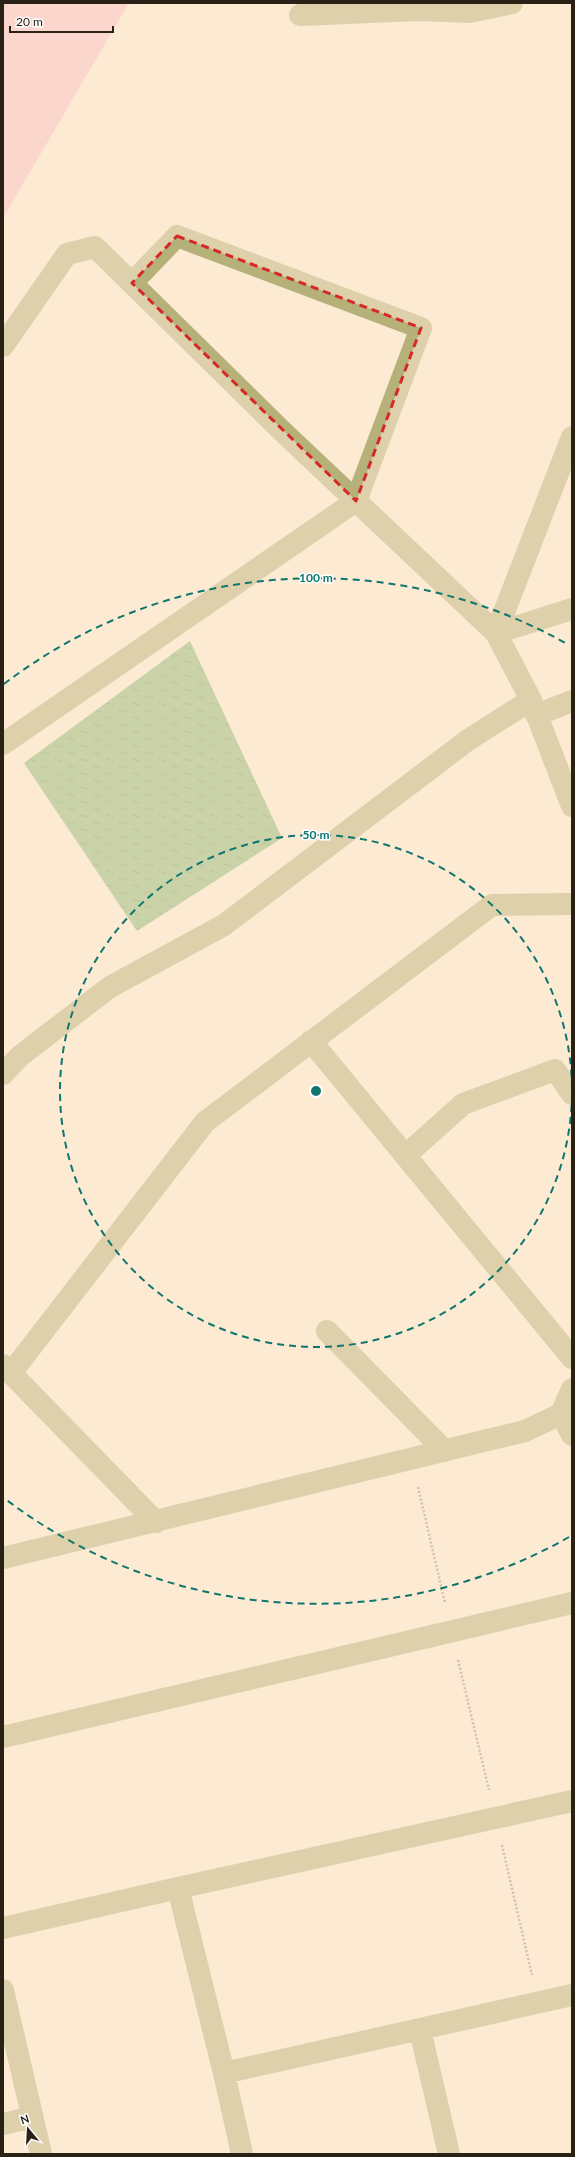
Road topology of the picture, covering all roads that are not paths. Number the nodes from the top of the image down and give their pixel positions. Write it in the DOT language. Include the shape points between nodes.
graph roads {
  1 [pos="512,3"];
  2 [pos="420,7"];
  3 [pos="300,15"];
  4 [pos="132,283"];
  5 [pos="3,346"];
  6 [pos="572,437"];
  7 [pos="356,501"];
  8 [pos="572,609"];
  9 [pos="496,633"];
  10 [pos="572,701"];
  11 [pos="533,707"];
  12 [pos="3,744"];
  13 [pos="572,806"];
  14 [pos="572,904"];
  15 [pos="311,1041"];
  16 [pos="3,1074"];
  17 [pos="572,1094"];
  18 [pos="406,1155"];
  19 [pos="327,1331"];
  20 [pos="572,1358"];
  21 [pos="7,1369"];
  22 [pos="572,1389"];
  23 [pos="561,1414"];
  24 [pos="572,1435"];
  25 [pos="445,1451"];
  26 [pos="156,1522"];
  27 [pos="3,1558"];
  28 [pos="572,1603"];
  29 [pos="3,1737"];
  30 [pos="572,1802"];
  31 [pos="178,1888"];
  32 [pos="3,1928"];
  33 [pos="3,1990"];
  34 [pos="572,1995"];
  35 [pos="420,2030"];
  36 [pos="224,2073"];
  37 [pos="32,2117"];
  38 [pos="3,2124"];
  39 [pos="41,2154"];
  40 [pos="242,2154"];
  41 [pos="449,2154"];
  1 -- 2 [label="street" via="470,12"];
  2 -- 3 [label="street"];
  4 -- 5 [label="street" via="95,247 66,254"];
  4 -- 7 [label="street"];
  4 -- 7 [label="street" via="177,236 421,328"];
  6 -- 9 [label="street"];
  7 -- 9 [label="street"];
  7 -- 12 [label="street"];
  8 -- 9 [label="street"];
  9 -- 11 [label="street"];
  10 -- 11 [label="street"];
  11 -- 13 [label="street"];
  11 -- 16 [label="street" via="468,740 224,925 110,988 20,1056"];
  14 -- 15 [label="street" via="492,905"];
  15 -- 18 [label="street"];
  15 -- 21 [label="street" via="205,1122"];
  17 -- 18 [label="street" via="555,1070 548,1072 462,1104"];
  18 -- 20 [label="street"];
  19 -- 25 [label="street"];
  21 -- 26 [label="street"];
  22 -- 23 [label="street"];
  23 -- 24 [label="street"];
  23 -- 25 [label="street" via="524,1431"];
  25 -- 26 [label="street"];
  26 -- 27 [label="street"];
  28 -- 29 [label="street"];
  30 -- 31 [label="street"];
  31 -- 32 [label="street"];
  31 -- 36 [label="street"];
  33 -- 37 [label="street"];
  34 -- 35 [label="street"];
  35 -- 36 [label="street"];
  35 -- 41 [label="street"];
  36 -- 40 [label="street"];
  37 -- 38 [label="street"];
  37 -- 39 [label="street"];
}
